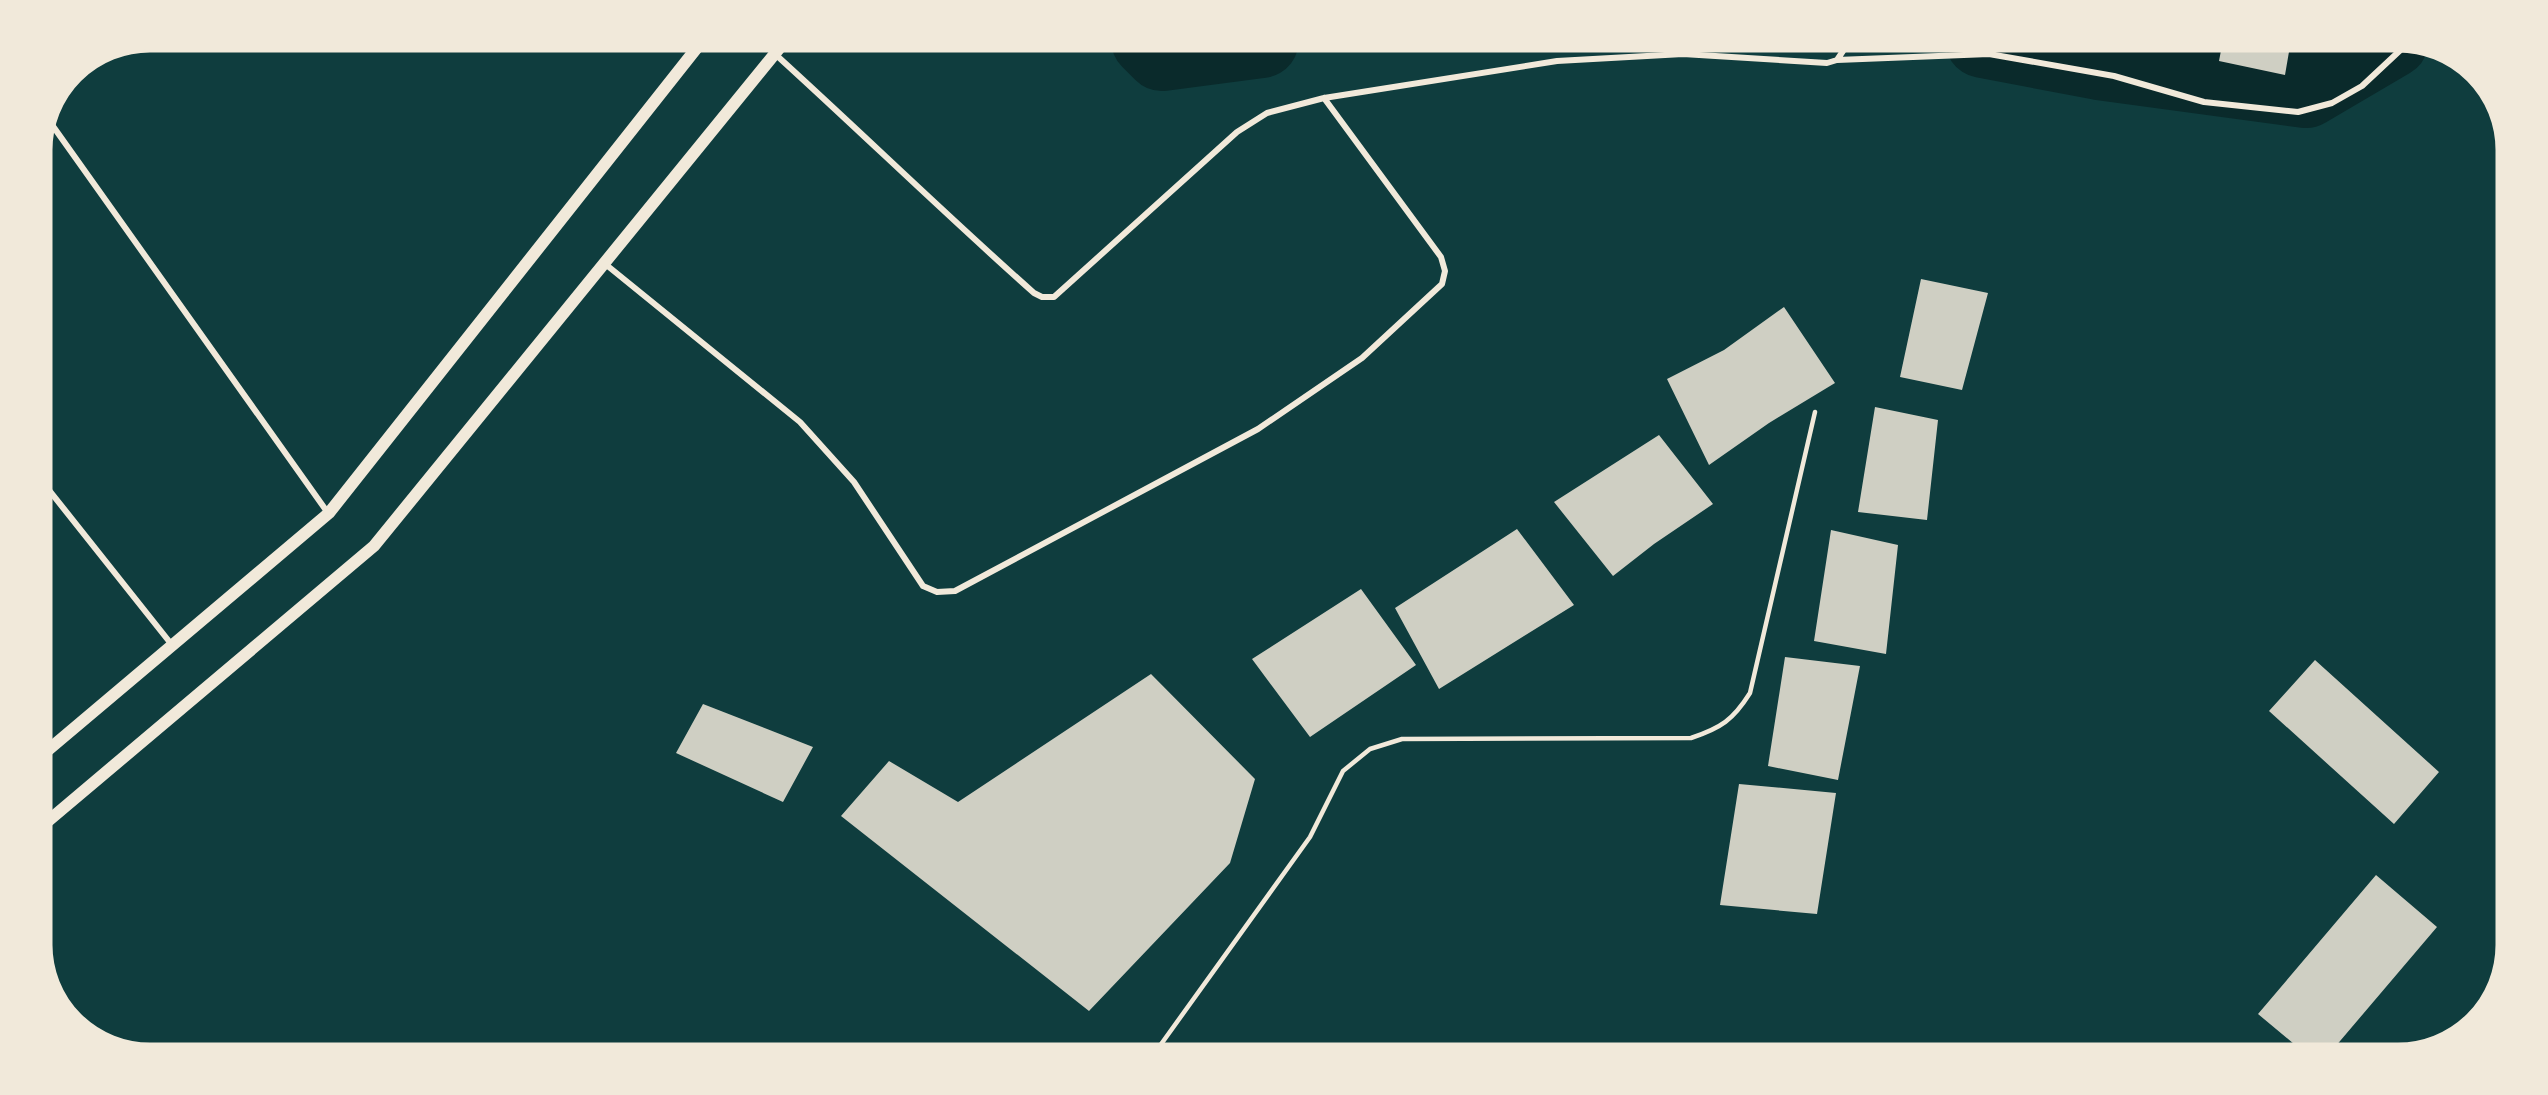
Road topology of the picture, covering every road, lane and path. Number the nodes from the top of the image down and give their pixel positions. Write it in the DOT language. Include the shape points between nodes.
graph roads {
  1 [pos="694,51"];
  2 [pos="777,51"];
  3 [pos="1843,51"];
  4 [pos="2399,51"];
  5 [pos="775,54"];
  6 [pos="1838,60"];
  7 [pos="1324,98"];
  8 [pos="54,127"];
  9 [pos="604,262"];
  10 [pos="1815,412"];
  11 [pos="51,493"];
  12 [pos="329,513"];
  13 [pos="173,646"];
  14 [pos="51,748"];
  15 [pos="51,819"];
  16 [pos="1161,1044"];
  1 -- 12 [label="main road"];
  2 -- 5 [label="main road"];
  3 -- 6 [label="street"];
  4 -- 6 [label="street" via="2362,86 2332,103 2298,112 2204,102 2114,76 1989,54"];
  5 -- 7 [label="street" via="955,223 1042,297 1054,297 1237,132 1268,113"];
  5 -- 9 [label="main road"];
  6 -- 7 [label="street" via="1827,63 1683,54 1557,61"];
  7 -- 9 [label="street" via="1441,257 1445,271 1442,284 1362,358 1258,429 955,591 937,592 923,586 854,482 800,422"];
  8 -- 12 [label="street"];
  9 -- 15 [label="main road" via="374,546"];
  10 -- 16 [label="lane" via="1750,693 1736,714 1715,730 1691,738 1402,739 1370,749 1343,771 1310,837"];
  11 -- 13 [label="street"];
  12 -- 13 [label="main road"];
  13 -- 14 [label="main road"];
}
